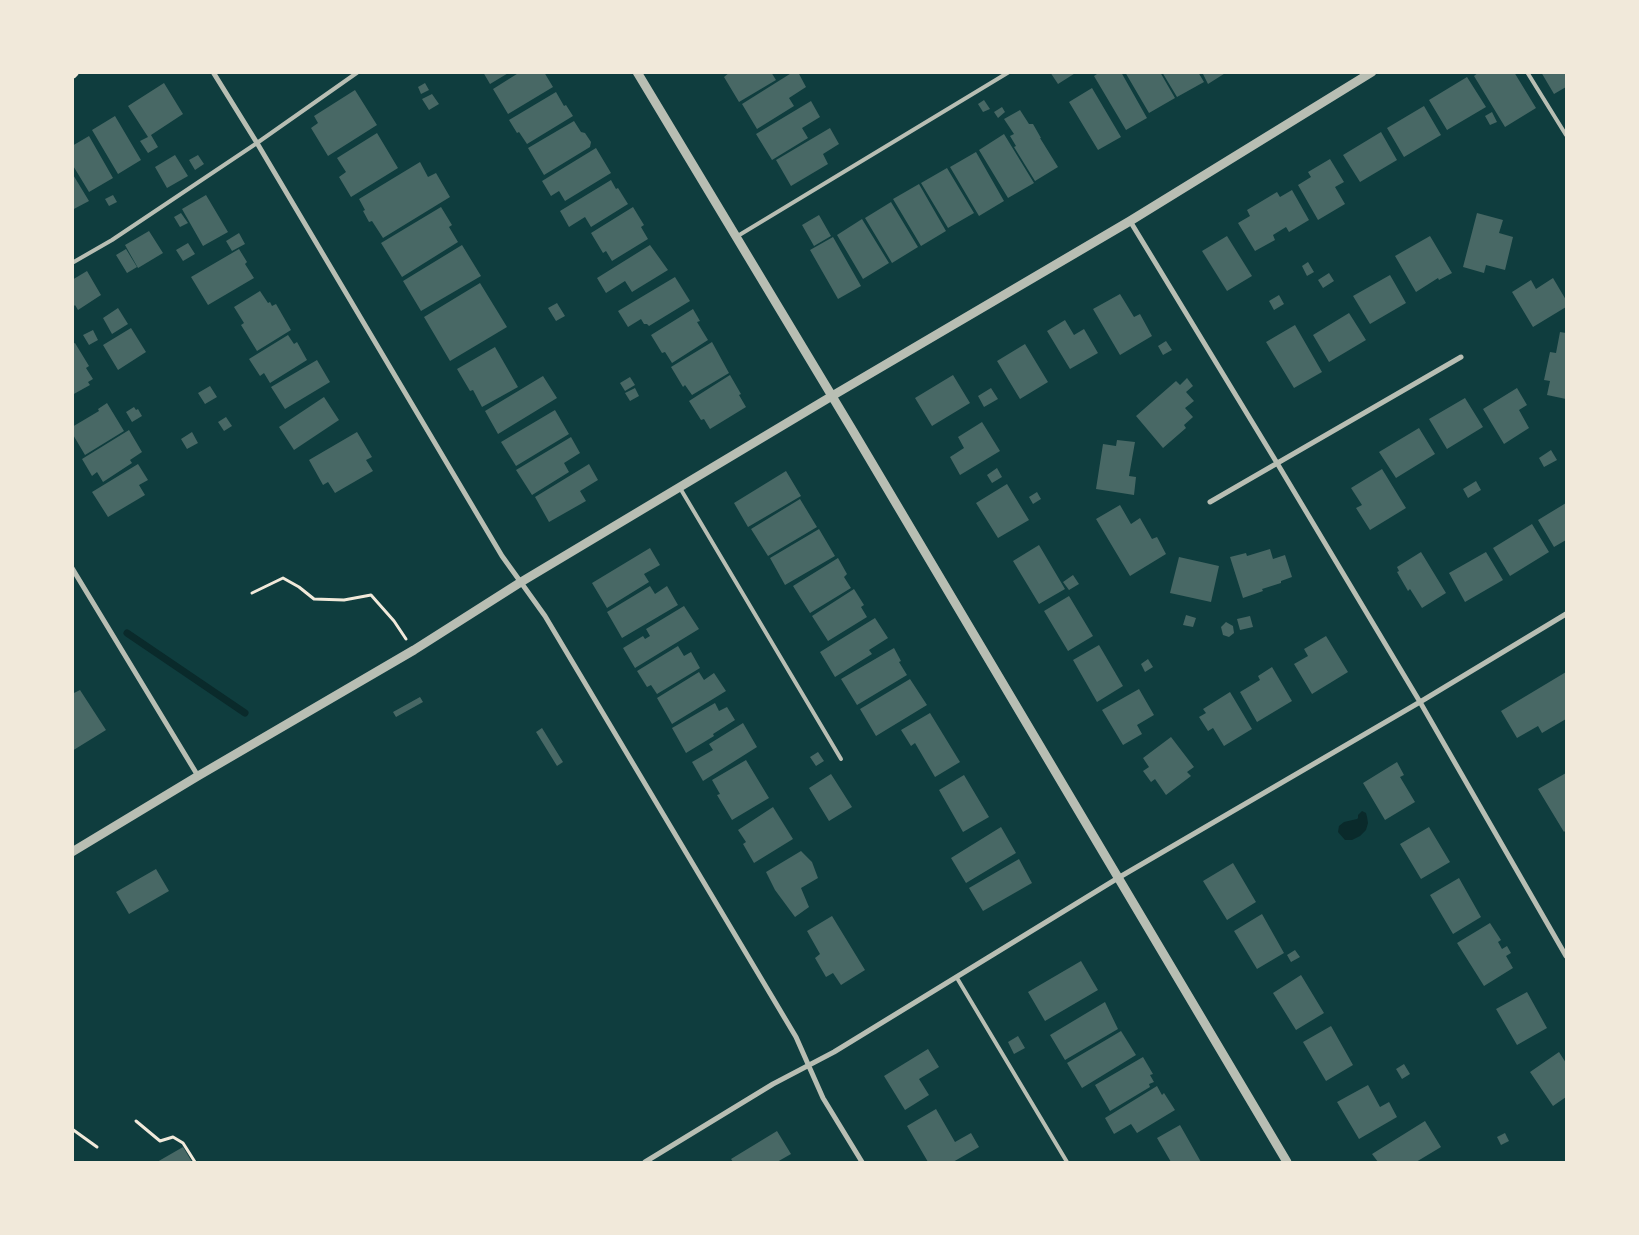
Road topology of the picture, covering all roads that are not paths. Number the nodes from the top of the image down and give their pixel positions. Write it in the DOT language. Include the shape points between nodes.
graph roads {
  1 [pos="214,72"];
  2 [pos="358,72"];
  3 [pos="637,72"];
  4 [pos="1010,72"];
  5 [pos="1372,72"];
  6 [pos="1528,72"];
  7 [pos="1566,135"];
  8 [pos="257,143"];
  9 [pos="1130,221"];
  10 [pos="736,237"];
  11 [pos="72,263"];
  12 [pos="1461,356"];
  13 [pos="832,396"];
  14 [pos="1277,463"];
  15 [pos="680,487"];
  16 [pos="1210,502"];
  17 [pos="72,568"];
  18 [pos="520,582"];
  19 [pos="1566,614"];
  20 [pos="1420,702"];
  21 [pos="841,759"];
  22 [pos="198,776"];
  23 [pos="72,852"];
  24 [pos="1118,878"];
  25 [pos="1564,948"];
  26 [pos="1566,956"];
  27 [pos="957,978"];
  28 [pos="809,1066"];
  29 [pos="645,1162"];
  30 [pos="862,1162"];
  31 [pos="1067,1162"];
  32 [pos="1287,1162"];
  1 -- 8 [label="street"];
  2 -- 8 [label="lane"];
  3 -- 10 [label="street"];
  4 -- 10 [label="lane"];
  5 -- 9 [label="street"];
  6 -- 7 [label="lane"];
  8 -- 11 [label="lane"];
  8 -- 18 [label="street"];
  9 -- 13 [label="street"];
  9 -- 14 [label="street"];
  10 -- 13 [label="street"];
  12 -- 14 [label="street"];
  13 -- 15 [label="street"];
  13 -- 24 [label="street"];
  14 -- 16 [label="street"];
  14 -- 20 [label="street"];
  15 -- 18 [label="street"];
  15 -- 21 [label="lane"];
  17 -- 22 [label="street"];
  18 -- 22 [label="street" via="414,650"];
  18 -- 28 [label="street" via="545,616 791,1028"];
  19 -- 20 [label="street"];
  20 -- 24 [label="street"];
  20 -- 25 [label="street"];
  22 -- 23 [label="street"];
  24 -- 27 [label="street"];
  24 -- 32 [label="street"];
  25 -- 26 [label="street"];
  27 -- 28 [label="street"];
  27 -- 31 [label="lane"];
  28 -- 29 [label="street" via="773,1084"];
  28 -- 30 [label="street"];
}
